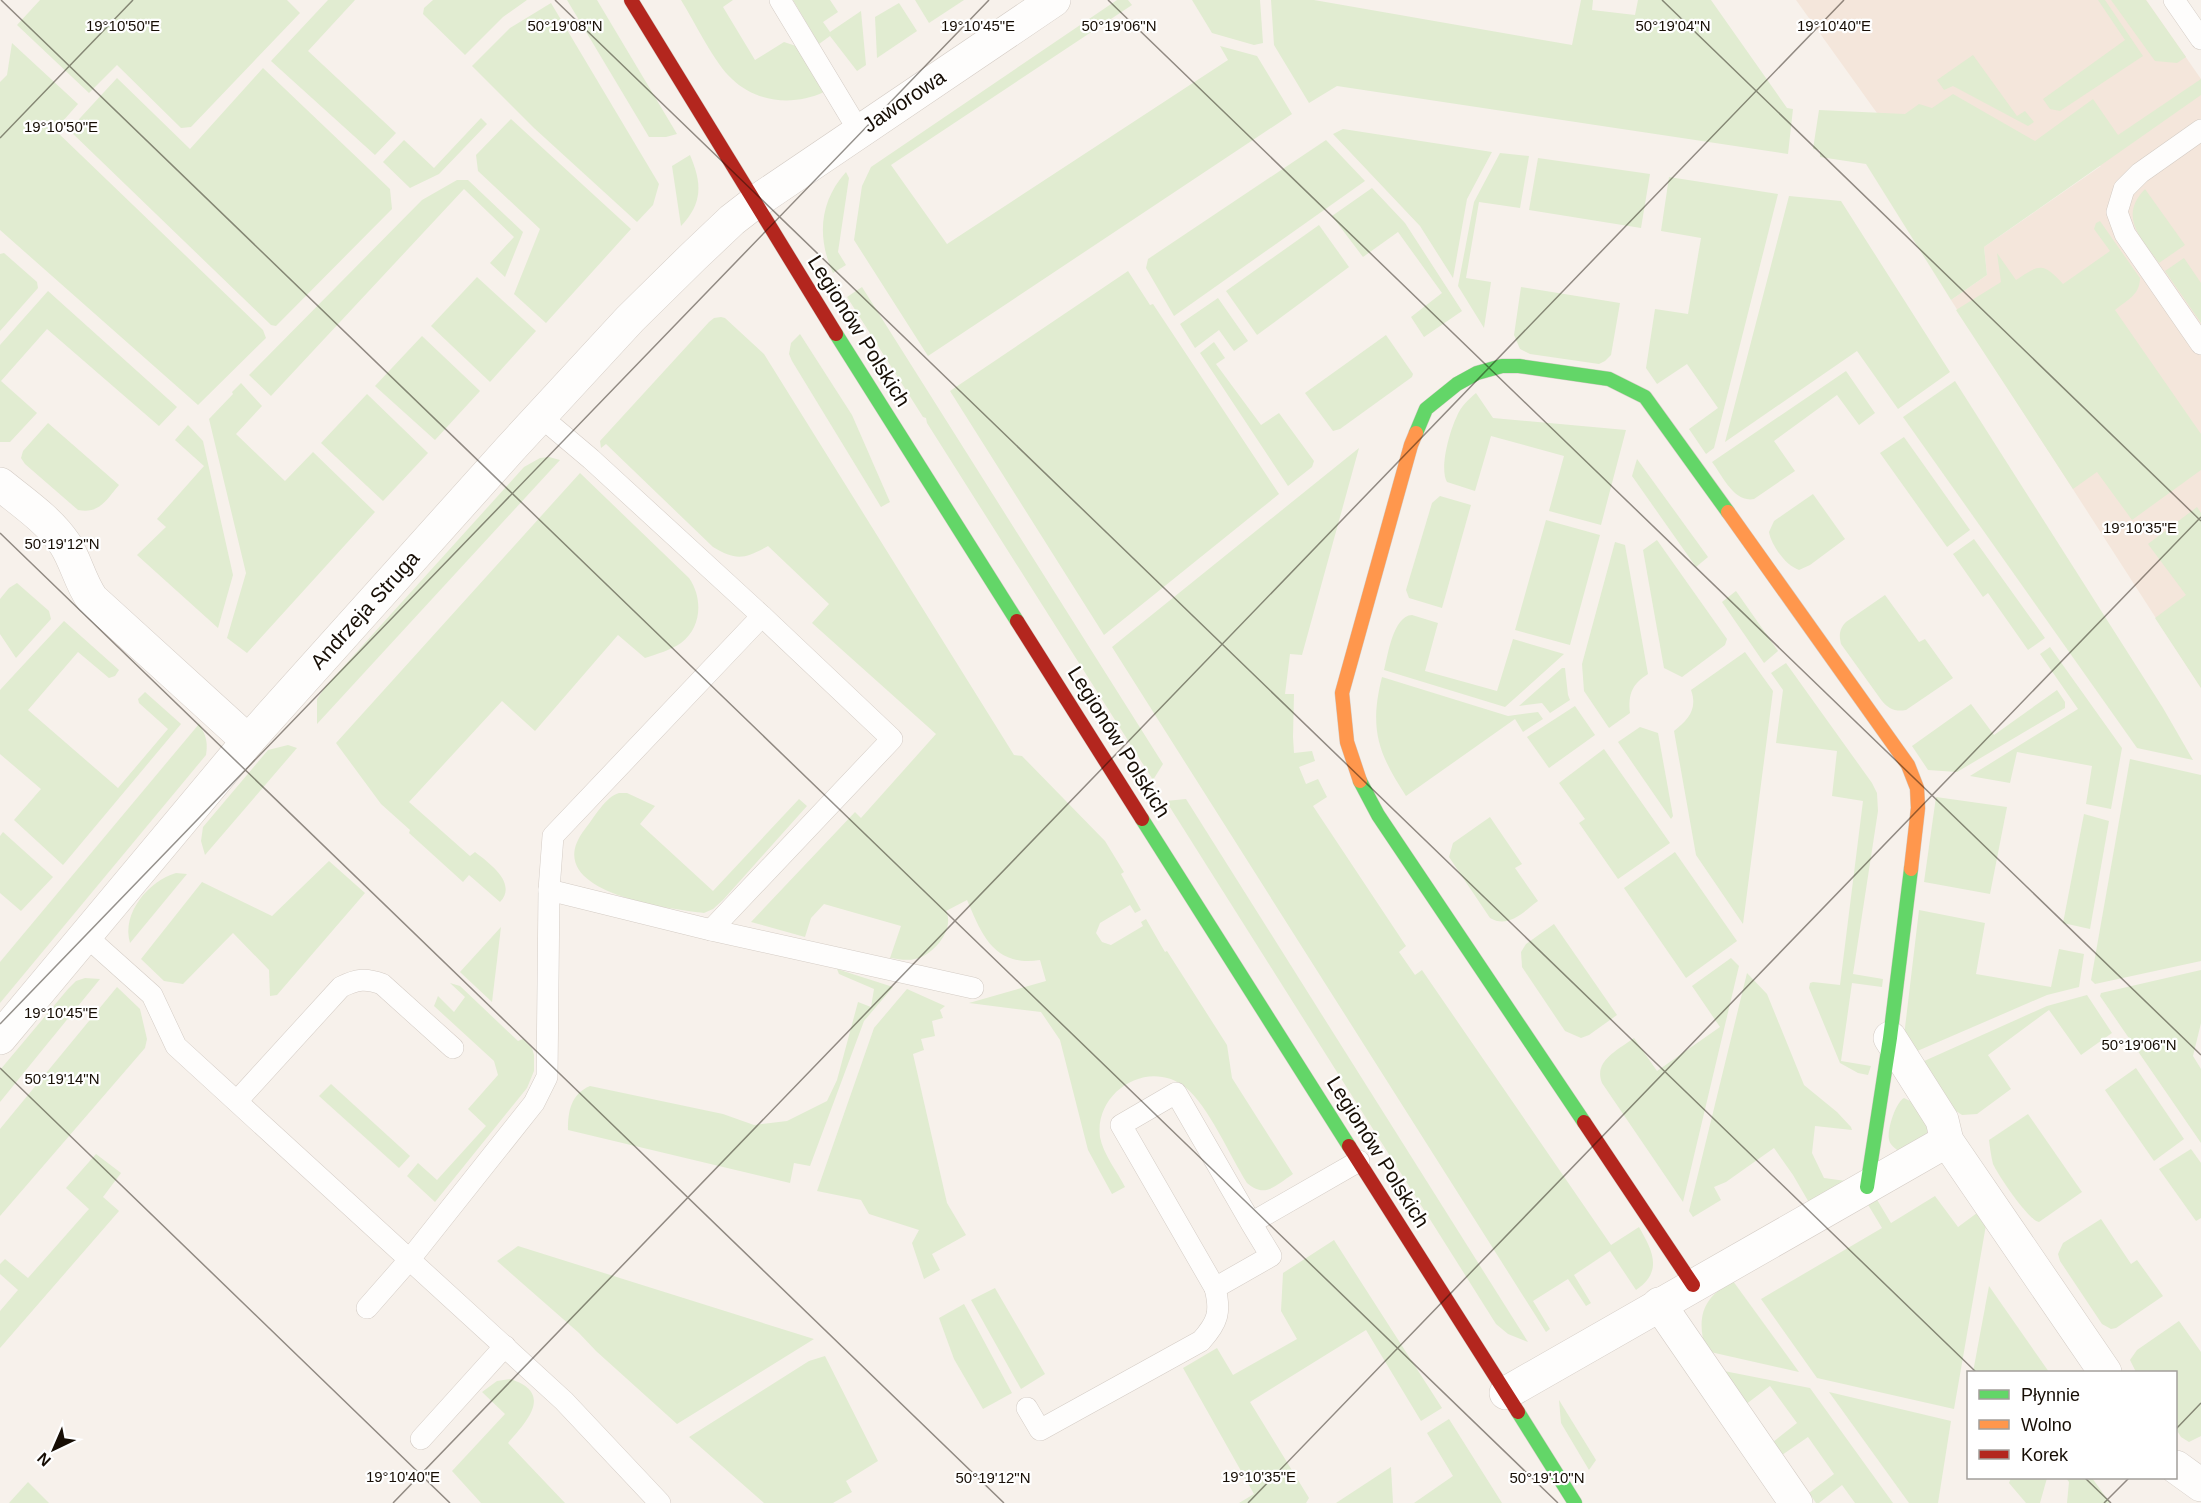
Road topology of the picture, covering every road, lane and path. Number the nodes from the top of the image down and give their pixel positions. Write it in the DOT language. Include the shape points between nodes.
graph roads {
  1 [pos="631,0"];
  2 [pos="780,0"];
  3 [pos="1054,0"];
  4 [pos="2174,0"];
  5 [pos="2201,39"];
  6 [pos="2201,130"];
  7 [pos="859,131"];
  8 [pos="754,203"];
  9 [pos="2201,344"];
  10 [pos="540,416"];
  11 [pos="0,484"];
  12 [pos="762,616"];
  13 [pos="248,741"];
  14 [pos="549,890"];
  15 [pos="711,930"];
  16 [pos="86,936"];
  17 [pos="973,988"];
  18 [pos="0,1038"];
  19 [pos="1890,1038"];
  20 [pos="453,1048"];
  21 [pos="237,1101"];
  22 [pos="1947,1141"];
  23 [pos="1359,1161"];
  24 [pos="1867,1187"];
  25 [pos="1251,1223"];
  26 [pos="410,1259"];
  27 [pos="1693,1285"];
  28 [pos="1215,1288"];
  29 [pos="1659,1304"];
  30 [pos="367,1308"];
  31 [pos="505,1346"];
  32 [pos="2104,1371"];
  33 [pos="1506,1393"];
  34 [pos="1027,1408"];
  35 [pos="421,1439"];
  36 [pos="2177,1468"];
  37 [pos="2201,1485"];
  38 [pos="660,1503"];
  39 [pos="1575,1503"];
  40 [pos="1796,1503"];
  1 -- 8 [label="street, Legionów Polskich"];
  2 -- 7 [label="lane"];
  3 -- 7 [label="street, Jaworowa"];
  4 -- 5 [label="lane"];
  6 -- 9 [label="lane" via="2140,173 2124,189 2117,212 2125,234"];
  7 -- 8 [label="street, Jaworowa"];
  8 -- 10 [label="street, Andrzeja Struga" via="668,281"];
  8 -- 23 [label="street, Legionów Polskich"];
  10 -- 12 [label="lane"];
  10 -- 13 [label="street, Andrzeja Struga"];
  11 -- 13 [label="street" via="65,544 92,599"];
  12 -- 14 [label="lane" via="553,836"];
  12 -- 15 [label="lane" via="892,739"];
  13 -- 16 [label="street, Andrzeja Struga"];
  14 -- 15 [label="lane"];
  14 -- 26 [label="lane" via="547,1077 534,1103"];
  15 -- 17 [label="lane"];
  16 -- 18 [label="street, Andrzeja Struga"];
  16 -- 21 [label="lane" via="152,995 176,1046"];
  19 -- 22 [label="street" via="1942,1120"];
  19 -- 24 [label="street"];
  19 -- 27 [label="street" via="1918,808 1917,788 1908,765 1645,397 1609,379 1519,366 1502,366 1456,384 1426,410 1411,445 1342,693 1347,751 1360,785 1378,815"];
  20 -- 21 [label="lane" via="382,984 355,980 341,987"];
  21 -- 26 [label="lane"];
  22 -- 24 [label="street"];
  22 -- 32 [label="street"];
  23 -- 25 [label="lane"];
  23 -- 33 [label="street, Legionów Polskich"];
  24 -- 27 [label="street"];
  25 -- 28 [label="lane" via="1270,1256"];
  25 -- 28 [label="lane" via="1176,1093 1121,1125"];
  26 -- 30 [label="lane"];
  26 -- 31 [label="lane"];
  27 -- 29 [label="street"];
  28 -- 34 [label="lane" via="1220,1306 1213,1327 1201,1341 1040,1430"];
  29 -- 33 [label="street"];
  29 -- 40 [label="street"];
  31 -- 35 [label="lane"];
  31 -- 38 [label="lane" via="564,1401"];
  33 -- 39 [label="street, Legionów Polskich"];
  36 -- 37 [label="street"];
}
